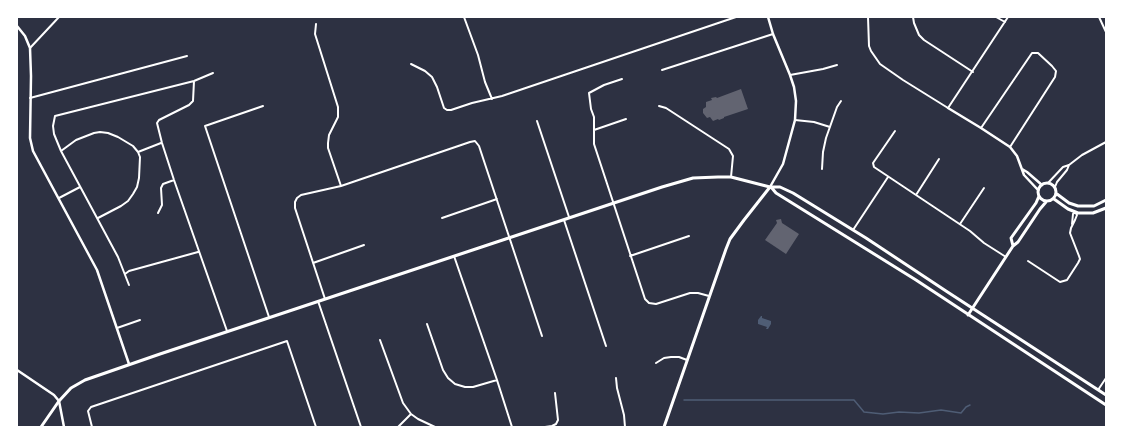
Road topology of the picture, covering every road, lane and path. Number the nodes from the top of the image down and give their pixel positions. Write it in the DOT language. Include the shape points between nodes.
graph roads {
  1 [pos="59,17"];
  2 [pos="464,17"];
  3 [pos="736,17"];
  4 [pos="768,17"];
  5 [pos="868,17"];
  6 [pos="913,17"];
  7 [pos="996,17"];
  8 [pos="1008,17"];
  9 [pos="1099,17"];
  10 [pos="1005,22"];
  11 [pos="316,24"];
  12 [pos="17,26"];
  13 [pos="1106,32"];
  14 [pos="773,34"];
  15 [pos="30,48"];
  16 [pos="187,56"];
  17 [pos="411,64"];
  18 [pos="836,65"];
  19 [pos="662,70"];
  20 [pos="973,72"];
  21 [pos="213,73"];
  22 [pos="790,75"];
  23 [pos="622,79"];
  24 [pos="194,81"];
  25 [pos="30,98"];
  26 [pos="492,99"];
  27 [pos="841,101"];
  28 [pos="263,106"];
  29 [pos="658,106"];
  30 [pos="948,108"];
  31 [pos="626,119"];
  32 [pos="795,120"];
  33 [pos="537,121"];
  34 [pos="830,127"];
  35 [pos="981,128"];
  36 [pos="594,130"];
  37 [pos="895,131"];
  38 [pos="1106,142"];
  39 [pos="162,143"];
  40 [pos="1010,147"];
  41 [pos="61,151"];
  42 [pos="138,152"];
  43 [pos="939,160"];
  44 [pos="1068,165"];
  45 [pos="822,169"];
  46 [pos="1022,169"];
  47 [pos="731,177"];
  48 [pos="888,177"];
  49 [pos="174,180"];
  50 [pos="1048,183"];
  51 [pos="1042,185"];
  52 [pos="80,186"];
  53 [pos="341,186"];
  54 [pos="770,187"];
  55 [pos="1055,187"];
  56 [pos="984,188"];
  57 [pos="1038,190"];
  58 [pos="1057,194"];
  59 [pos="916,195"];
  60 [pos="1039,196"];
  61 [pos="59,198"];
  62 [pos="497,199"];
  63 [pos="1054,200"];
  64 [pos="1106,200"];
  65 [pos="1046,202"];
  66 [pos="614,203"];
  67 [pos="1076,205"];
  68 [pos="1106,208"];
  69 [pos="1075,212"];
  70 [pos="158,213"];
  71 [pos="569,217"];
  72 [pos="97,218"];
  73 [pos="442,218"];
  74 [pos="564,219"];
  75 [pos="960,224"];
  76 [pos="853,230"];
  77 [pos="690,236"];
  78 [pos="510,237"];
  79 [pos="364,245"];
  80 [pos="1013,246"];
  81 [pos="198,252"];
  82 [pos="454,255"];
  83 [pos="630,256"];
  84 [pos="1006,256"];
  85 [pos="1028,261"];
  86 [pos="313,263"];
  87 [pos="125,275"];
  88 [pos="129,285"];
  89 [pos="709,296"];
  90 [pos="325,299"];
  91 [pos="318,301"];
  92 [pos="972,308"];
  93 [pos="968,315"];
  94 [pos="269,318"];
  95 [pos="140,320"];
  96 [pos="427,324"];
  97 [pos="117,328"];
  98 [pos="227,332"];
  99 [pos="542,336"];
  100 [pos="380,340"];
  101 [pos="606,346"];
  102 [pos="687,360"];
  103 [pos="656,363"];
  104 [pos="129,364"];
  105 [pos="17,370"];
  106 [pos="616,378"];
  107 [pos="1106,378"];
  108 [pos="497,380"];
  109 [pos="1098,390"];
  110 [pos="555,394"];
  111 [pos="1106,395"];
  112 [pos="59,401"];
  113 [pos="1106,405"];
  114 [pos="411,414"];
  115 [pos="41,427"];
  116 [pos="64,427"];
  117 [pos="92,427"];
  118 [pos="316,427"];
  119 [pos="361,427"];
  120 [pos="398,427"];
  121 [pos="435,427"];
  122 [pos="512,427"];
  123 [pos="545,427"];
  124 [pos="625,427"];
  125 [pos="664,427"];
  1 -- 15 [label="street"];
  2 -- 26 [label="street"];
  3 -- 26 [label="street"];
  4 -- 14 [label="street"];
  5 -- 30 [label="street" via="869,46 880,64"];
  6 -- 20 [label="street" via="919,35 924,40"];
  7 -- 10 [label="street"];
  8 -- 10 [label="street"];
  9 -- 13 [label="street"];
  10 -- 20 [label="street"];
  11 -- 53 [label="street" via="315,34 338,106 338,117 329,135 328,148"];
  12 -- 15 [label="street"];
  14 -- 19 [label="street"];
  14 -- 22 [label="street"];
  15 -- 25 [label="street"];
  16 -- 25 [label="street"];
  17 -- 26 [label="street" via="432,78 447,110"];
  18 -- 22 [label="street"];
  20 -- 30 [label="street"];
  21 -- 24 [label="street"];
  22 -- 32 [label="street" via="796,101"];
  23 -- 36 [label="street" via="589,93"];
  24 -- 39 [label="street" via="193,101 159,120 157,124"];
  24 -- 41 [label="street" via="55,116 54,134"];
  25 -- 61 [label="street" via="30,138 33,151"];
  27 -- 34 [label="street"];
  28 -- 94 [label="street" via="205,126"];
  29 -- 47 [label="street" via="666,108 729,149 733,156"];
  30 -- 35 [label="street"];
  31 -- 36 [label="street"];
  32 -- 34 [label="street"];
  32 -- 54 [label="street" via="783,164"];
  33 -- 71 [label="street"];
  34 -- 45 [label="street" via="823,152"];
  35 -- 40 [label="street"];
  35 -- 40 [label="street" via="1032,53 1038,53 1056,71 1055,77"];
  36 -- 66 [label="street" via="594,144"];
  37 -- 48 [label="street" via="873,163 874,167"];
  38 -- 44 [label="street"];
  39 -- 42 [label="street"];
  39 -- 49 [label="street"];
  40 -- 46 [label="street"];
  41 -- 42 [label="street" via="76,140 100,132 118,137"];
  41 -- 52 [label="street"];
  42 -- 72 [label="street" via="139,178 133,194 121,206"];
  43 -- 59 [label="street"];
  44 -- 50 [label="street"];
  44 -- 55 [label="street"];
  46 -- 51 [label="street"];
  46 -- 57 [label="street" via="1024,175"];
  47 -- 54 [label="main road"];
  47 -- 66 [label="main road" via="682,180"];
  48 -- 59 [label="street"];
  48 -- 76 [label="street"];
  49 -- 70 [label="street" via="163,184 161,188 162,204"];
  49 -- 81 [label="street"];
  50 -- 51 [label="main road"];
  50 -- 55 [label="main road"];
  51 -- 57 [label="main road"];
  52 -- 61 [label="street"];
  52 -- 72 [label="street"];
  53 -- 62 [label="street" via="475,142 479,146"];
  53 -- 86 [label="street" via="301,195 295,202"];
  54 -- 76 [label="main road" via="780,187 793,193"];
  54 -- 89 [label="main road" via="730,240"];
  54 -- 93 [label="main road"];
  55 -- 58 [label="main road"];
  56 -- 75 [label="street"];
  57 -- 60 [label="main road"];
  58 -- 63 [label="main road"];
  58 -- 67 [label="main road"];
  59 -- 75 [label="street"];
  60 -- 65 [label="main road"];
  60 -- 80 [label="main road" via="1011,238"];
  61 -- 97 [label="street" via="97,270"];
  62 -- 73 [label="street"];
  62 -- 78 [label="street"];
  63 -- 65 [label="main road"];
  63 -- 69 [label="main road"];
  64 -- 67 [label="main road" via="1094,206"];
  65 -- 80 [label="main road"];
  66 -- 71 [label="main road"];
  66 -- 83 [label="street"];
  67 -- 69 [label="main road"];
  68 -- 69 [label="main road" via="1093,213"];
  69 -- 85 [label="street" via="1076,220 1070,233 1080,259 1067,280 1060,282"];
  71 -- 74 [label="main road"];
  72 -- 87 [label="street"];
  74 -- 78 [label="main road"];
  74 -- 101 [label="street"];
  75 -- 84 [label="street"];
  76 -- 92 [label="main road"];
  77 -- 83 [label="street"];
  78 -- 82 [label="main road"];
  78 -- 99 [label="street"];
  79 -- 86 [label="street"];
  80 -- 84 [label="main road"];
  81 -- 87 [label="street" via="129,271"];
  81 -- 98 [label="street"];
  82 -- 90 [label="main road"];
  82 -- 108 [label="street"];
  83 -- 89 [label="street" via="645,299 651,304 690,293"];
  84 -- 92 [label="main road"];
  86 -- 90 [label="street"];
  87 -- 88 [label="street"];
  89 -- 102 [label="main road"];
  90 -- 91 [label="main road"];
  91 -- 94 [label="main road"];
  91 -- 119 [label="street"];
  92 -- 93 [label="main road"];
  92 -- 109 [label="main road"];
  93 -- 113 [label="main road"];
  94 -- 98 [label="main road"];
  95 -- 97 [label="street"];
  96 -- 108 [label="street" via="443,370 455,384 473,387"];
  97 -- 104 [label="street"];
  98 -- 104 [label="main road"];
  100 -- 114 [label="street" via="403,403"];
  102 -- 103 [label="street" via="671,357"];
  102 -- 125 [label="main road"];
  104 -- 112 [label="main road" via="82,381"];
  105 -- 112 [label="street"];
  106 -- 124 [label="street"];
  107 -- 109 [label="street"];
  108 -- 122 [label="street"];
  109 -- 111 [label="main road"];
  110 -- 123 [label="street" via="558,420 556,424"];
  112 -- 115 [label="main road"];
  112 -- 116 [label="street"];
  114 -- 120 [label="street"];
  114 -- 121 [label="street"];
  117 -- 118 [label="street" via="88,411 91,407 287,341"];
}
